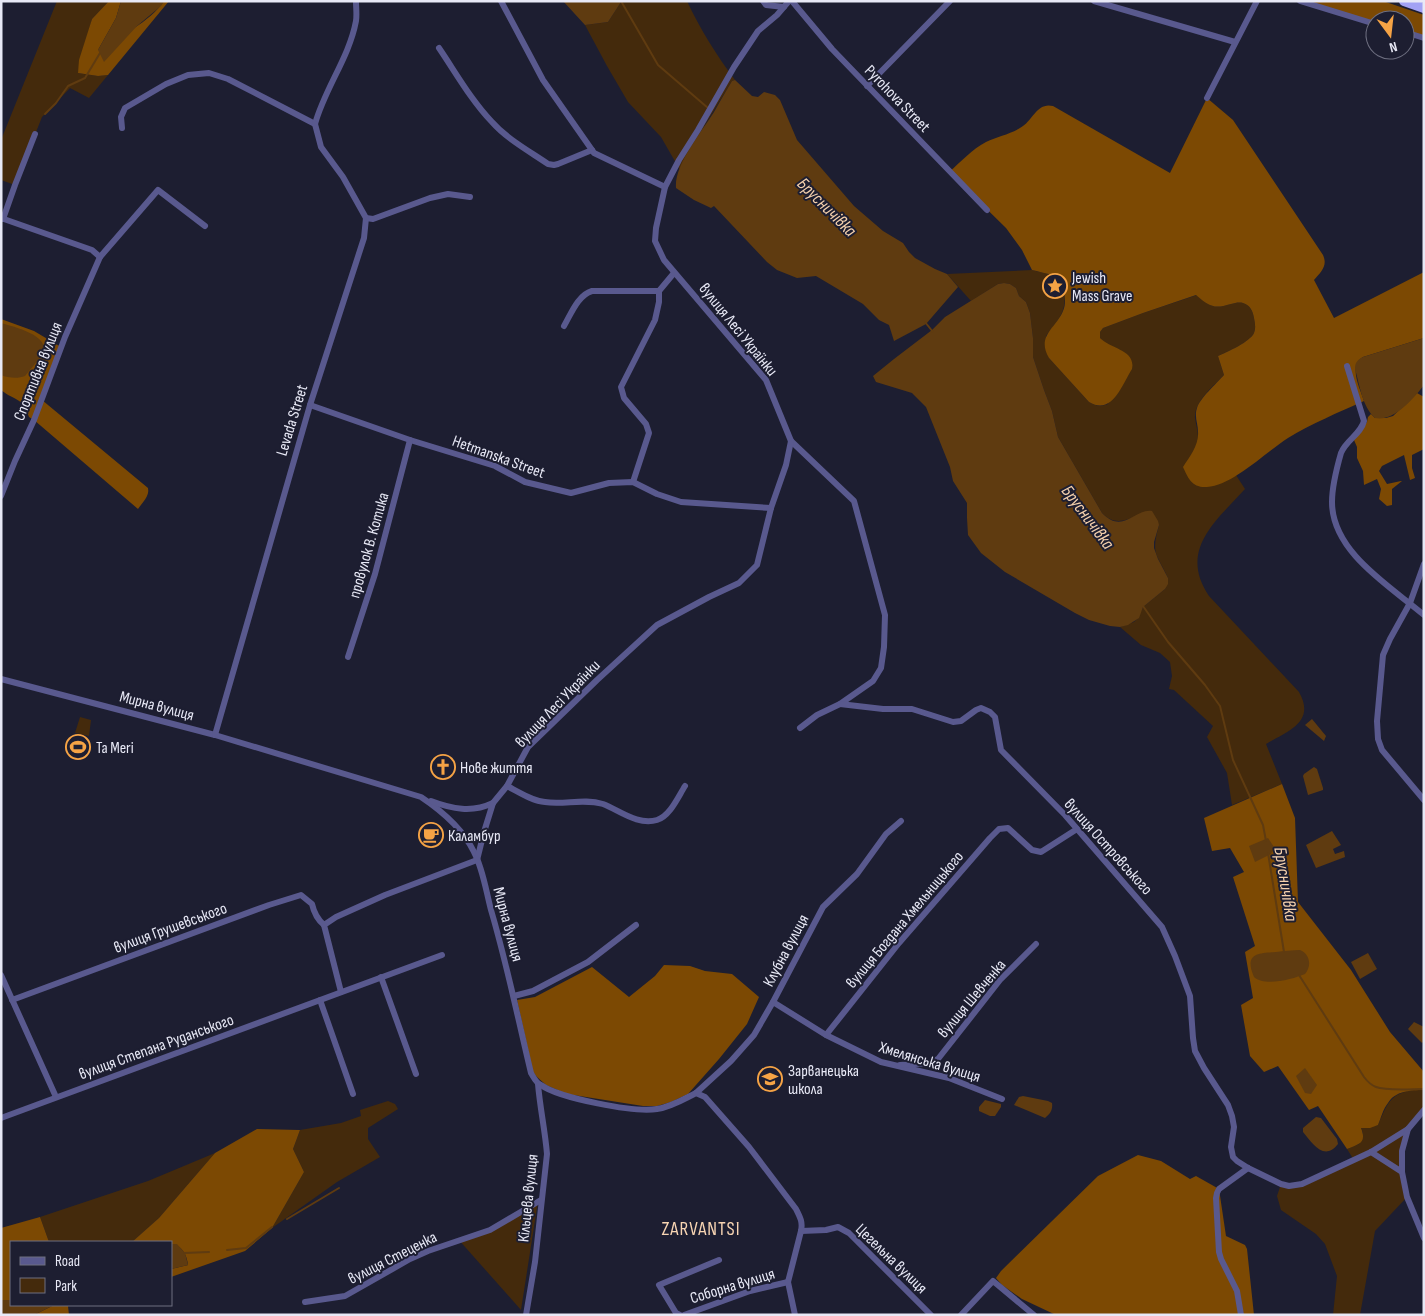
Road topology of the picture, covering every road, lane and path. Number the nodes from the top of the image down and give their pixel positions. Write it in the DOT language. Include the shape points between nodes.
graph roads {
  1 [pos="356,1"];
  2 [pos="501,1"];
  3 [pos="763,1"];
  4 [pos="950,1"];
  5 [pos="1094,1"];
  6 [pos="1258,1"];
  7 [pos="1300,1"];
  8 [pos="1404,1"];
  9 [pos="788,3"];
  10 [pos="1424,8"];
  11 [pos="1365,21"];
  12 [pos="1236,42"];
  13 [pos="440,48"];
  14 [pos="867,86"];
  15 [pos="1207,98"];
  16 [pos="315,124"];
  17 [pos="122,128"];
  18 [pos="35,134"];
  19 [pos="592,150"];
  20 [pos="666,187"];
  21 [pos="470,197"];
  22 [pos="987,210"];
  23 [pos="2,218"];
  24 [pos="366,218"];
  25 [pos="205,226"];
  26 [pos="100,257"];
  27 [pos="674,273"];
  28 [pos="659,290"];
  29 [pos="564,326"];
  30 [pos="1347,366"];
  31 [pos="310,404"];
  32 [pos="410,440"];
  33 [pos="791,441"];
  34 [pos="633,482"];
  35 [pos="1,496"];
  36 [pos="771,508"];
  37 [pos="1424,564"];
  38 [pos="1410,603"];
  39 [pos="1424,615"];
  40 [pos="348,657"];
  41 [pos="1,679"];
  42 [pos="840,704"];
  43 [pos="800,728"];
  44 [pos="215,736"];
  45 [pos="507,786"];
  46 [pos="685,786"];
  47 [pos="421,797"];
  48 [pos="1424,800"];
  49 [pos="493,803"];
  50 [pos="901,822"];
  51 [pos="1077,829"];
  52 [pos="477,860"];
  53 [pos="324,925"];
  54 [pos="636,925"];
  55 [pos="1036,944"];
  56 [pos="442,955"];
  57 [pos="1,975"];
  58 [pos="381,977"];
  59 [pos="340,992"];
  60 [pos="514,996"];
  61 [pos="12,1000"];
  62 [pos="320,1000"];
  63 [pos="773,1002"];
  64 [pos="826,1035"];
  65 [pos="894,1066"];
  66 [pos="416,1074"];
  67 [pos="538,1084"];
  68 [pos="696,1093"];
  69 [pos="354,1094"];
  70 [pos="56,1097"];
  71 [pos="1002,1099"];
  72 [pos="1424,1110"];
  73 [pos="1,1118"];
  74 [pos="1408,1129"];
  75 [pos="1371,1152"];
  76 [pos="1248,1168"];
  77 [pos="1402,1172"];
  78 [pos="541,1200"];
  79 [pos="801,1231"];
  80 [pos="1424,1238"];
  81 [pos="719,1260"];
  82 [pos="788,1282"];
  83 [pos="305,1302"];
  84 [pos="967,1309"];
  85 [pos="526,1315"];
  86 [pos="680,1315"];
  87 [pos="684,1315"];
  88 [pos="795,1315"];
  89 [pos="931,1315"];
  90 [pos="961,1315"];
  91 [pos="974,1315"];
  92 [pos="1034,1315"];
  93 [pos="1241,1315"];
  1 -- 16 [label="street" via="356,20 349,44"];
  2 -- 19 [label="street" via="543,80"];
  3 -- 9 [label="street" via="766,5"];
  4 -- 14 [label="street"];
  5 -- 12 [label="street"];
  6 -- 12 [label="street"];
  7 -- 11 [label="street"];
  8 -- 10 [label="highway"];
  9 -- 14 [label="street, Pyrohova Street"];
  9 -- 20 [label="street, вулиця Лесі Українки" via="758,31 744,52"];
  12 -- 15 [label="street"];
  13 -- 19 [label="street" via="491,121 548,164 554,166"];
  14 -- 22 [label="street, Pyrohova Street"];
  16 -- 17 [label="street" via="228,79 209,73 188,75 166,84 125,108 121,117"];
  16 -- 24 [label="street" via="321,147"];
  18 -- 23 [label="street"];
  19 -- 20 [label="street"];
  20 -- 27 [label="street, вулиця Лесі Українки" via="655,241"];
  21 -- 24 [label="street" via="448,194 373,219"];
  23 -- 26 [label="street" via="92,250"];
  24 -- 31 [label="street, Levada Street" via="364,238"];
  25 -- 26 [label="street, Спортивна вулиця" via="158,190"];
  26 -- 35 [label="street, Спортивна вулиця"];
  27 -- 28 [label="street"];
  27 -- 33 [label="street, вулиця Лесі Українки" via="766,380"];
  28 -- 29 [label="street" via="586,293"];
  28 -- 34 [label="street" via="656,320 621,387 624,398 646,424 649,433"];
  30 -- 38 [label="street" via="1364,421 1341,453 1333,511 1339,532 1355,557"];
  31 -- 32 [label="street, Hetmanska Street"];
  31 -- 44 [label="street, Levada Street"];
  32 -- 34 [label="street, Hetmanska Street" via="495,466 525,482 571,493 610,483"];
  32 -- 40 [label="street, провулок В. Котика" via="375,574"];
  33 -- 36 [label="street, вулиця Лесі Українки"];
  33 -- 42 [label="street" via="854,501 885,615 881,668 873,681"];
  34 -- 36 [label="street, Hetmanska Street" via="681,502"];
  36 -- 45 [label="street, вулиця Лесі Українки" via="757,566 739,583 657,626 528,747"];
  37 -- 38 [label="street"];
  38 -- 39 [label="street"];
  38 -- 48 [label="street" via="1383,656 1378,739 1382,750"];
  41 -- 44 [label="street, Мирна вулиця"];
  42 -- 43 [label="street"];
  42 -- 51 [label="street, вулиця Островського" via="912,709 953,722 961,721 981,708 990,712 995,717 1001,750"];
  44 -- 47 [label="street, Мирна вулиця"];
  45 -- 46 [label="street" via="541,802 602,804 636,819 652,821 666,815"];
  45 -- 49 [label="street, вулиця Лесі Українки"];
  47 -- 49 [label="street" via="462,810"];
  47 -- 52 [label="street, Мирна вулиця" via="456,827"];
  49 -- 52 [label="street, вулиця Лесі Українки"];
  50 -- 63 [label="street, Клубна вулиця" via="886,834 857,874 823,907"];
  51 -- 64 [label="street, вулиця Богдана Хмельницького" via="1041,852 1032,850 1008,828 999,829 899,943"];
  51 -- 76 [label="street, вулиця Островського" via="1162,927 1190,996 1195,1051 1232,1116 1233,1157"];
  52 -- 53 [label="street" via="385,896"];
  52 -- 60 [label="street, Мирна вулиця"];
  53 -- 59 [label="street, вулиця Грушевського"];
  53 -- 61 [label="street, вулиця Грушевського" via="314,913 312,904 300,895"];
  54 -- 60 [label="street" via="588,962 533,991"];
  55 -- 65 [label="street, вулиця Шевченка" via="1000,980 938,1059 929,1063"];
  56 -- 58 [label="street, вулиця Степана Руданського"];
  57 -- 61 [label="street"];
  58 -- 59 [label="street, вулиця Степана Руданського"];
  58 -- 66 [label="street"];
  59 -- 62 [label="street, вулиця Степана Руданського"];
  60 -- 67 [label="street, Мирна вулиця" via="531,1073"];
  61 -- 70 [label="street"];
  62 -- 69 [label="street"];
  62 -- 70 [label="street, вулиця Степана Руданського"];
  63 -- 64 [label="street, Хмелянська вулиця"];
  63 -- 68 [label="street, Клубна вулиця" via="754,1035"];
  64 -- 65 [label="street, Хмелянська вулиця"];
  65 -- 71 [label="street, Хмелянська вулиця" via="949,1078"];
  67 -- 68 [label="street" via="566,1097 643,1109 672,1105"];
  67 -- 78 [label="street, Кільцева вулиця" via="547,1154"];
  68 -- 79 [label="street" via="705,1097 749,1147 796,1209"];
  70 -- 73 [label="street, вулиця Степана Руданського"];
  72 -- 74 [label="street"];
  74 -- 75 [label="street"];
  74 -- 77 [label="street" via="1402,1151"];
  75 -- 76 [label="street" via="1296,1186 1281,1184"];
  75 -- 77 [label="street"];
  76 -- 93 [label="street" via="1219,1189 1216,1198 1219,1252 1237,1292"];
  77 -- 80 [label="street" via="1407,1196"];
  78 -- 83 [label="street, вулиця Стеценка" via="490,1230 428,1251 345,1296"];
  78 -- 85 [label="street, Кільцева вулиця"];
  79 -- 82 [label="street"];
  79 -- 89 [label="street, Цегельна вулиця" via="838,1227 849,1233"];
  81 -- 86 [label="street, Соборна вулиця" via="659,1285"];
  82 -- 87 [label="street, Соборна вулиця" via="750,1291"];
  82 -- 88 [label="street"];
  84 -- 90 [label="street"];
  84 -- 91 [label="street"];
  84 -- 92 [label="street" via="993,1281"];
}
